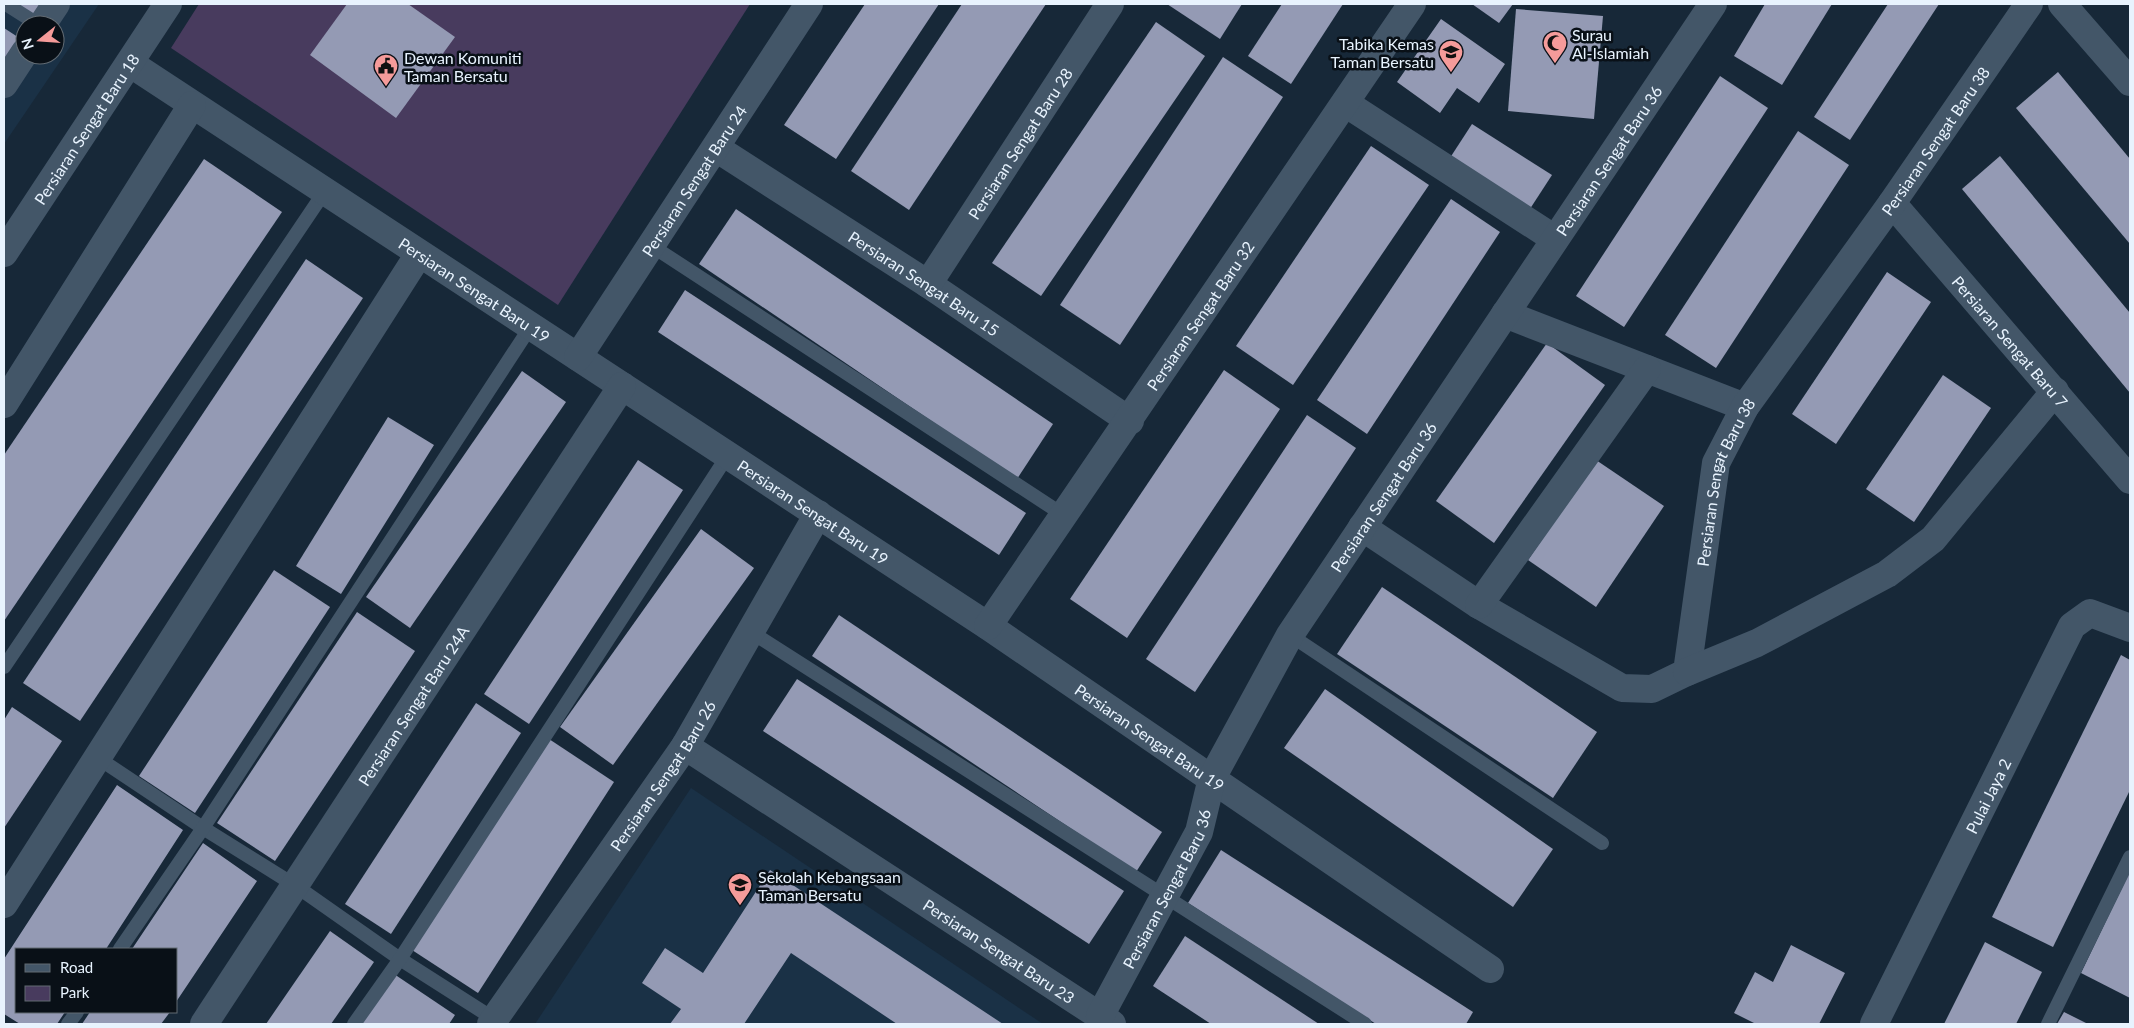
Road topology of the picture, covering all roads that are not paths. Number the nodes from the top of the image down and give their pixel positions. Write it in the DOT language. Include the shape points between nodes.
graph roads {
  1 [pos="6,4"];
  2 [pos="56,4"];
  3 [pos="168,4"];
  4 [pos="809,4"];
  5 [pos="1110,4"];
  6 [pos="1412,4"];
  7 [pos="1713,4"];
  8 [pos="2029,4"];
  9 [pos="2062,4"];
  10 [pos="24,15"];
  11 [pos="48,15"];
  12 [pos="130,64"];
  13 [pos="16,65"];
  14 [pos="2130,82"];
  15 [pos="4,84"];
  16 [pos="1345,103"];
  17 [pos="192,104"];
  18 [pos="716,148"];
  19 [pos="325,191"];
  20 [pos="1892,203"];
  21 [pos="1555,239"];
  22 [pos="652,246"];
  23 [pos="4,253"];
  24 [pos="419,254"];
  25 [pos="928,284"];
  26 [pos="1505,314"];
  27 [pos="531,326"];
  28 [pos="578,358"];
  29 [pos="1646,369"];
  30 [pos="622,386"];
  31 [pos="2055,391"];
  32 [pos="4,404"];
  33 [pos="1745,407"];
  34 [pos="1130,421"];
  35 [pos="728,455"];
  36 [pos="2130,480"];
  37 [pos="818,514"];
  38 [pos="1065,516"];
  39 [pos="1362,527"];
  40 [pos="1479,606"];
  41 [pos="988,626"];
  42 [pos="2130,628"];
  43 [pos="751,632"];
  44 [pos="1290,635"];
  45 [pos="6,659"];
  46 [pos="1687,672"];
  47 [pos="686,746"];
  48 [pos="98,758"];
  49 [pos="1212,778"];
  50 [pos="203,828"];
  51 [pos="1602,843"];
  52 [pos="2130,857"];
  53 [pos="296,886"];
  54 [pos="1164,897"];
  55 [pos="4,904"];
  56 [pos="121,948"];
  57 [pos="400,959"];
  58 [pos="1490,969"];
  59 [pos="76,1013"];
  60 [pos="1106,1020"];
  61 [pos="492,1022"];
  62 [pos="68,1024"];
  63 [pos="204,1024"];
  64 [pos="354,1024"];
  65 [pos="1365,1024"];
  66 [pos="1874,1024"];
  67 [pos="2048,1024"];
  1 -- 10 [label="lane"];
  2 -- 11 [label="street"];
  3 -- 12 [label="street, Persiaran Sengat Baru 18"];
  4 -- 18 [label="street, Persiaran Sengat Baru 24"];
  5 -- 25 [label="street, Persiaran Sengat Baru 28"];
  6 -- 16 [label="street, Persiaran Sengat Baru 32"];
  7 -- 21 [label="street, Persiaran Sengat Baru 36"];
  8 -- 20 [label="street, Persiaran Sengat Baru 38"];
  9 -- 14 [label="street"];
  12 -- 17 [label="street, Persiaran Sengat Baru 19"];
  12 -- 23 [label="street, Persiaran Sengat Baru 18"];
  13 -- 15 [label="street"];
  16 -- 21 [label="street"];
  16 -- 34 [label="street, Persiaran Sengat Baru 32"];
  17 -- 19 [label="street, Persiaran Sengat Baru 19"];
  17 -- 32 [label="street"];
  18 -- 22 [label="street, Persiaran Sengat Baru 24"];
  18 -- 25 [label="street, Persiaran Sengat Baru 15"];
  19 -- 24 [label="street, Persiaran Sengat Baru 19"];
  19 -- 45 [label="lane"];
  20 -- 31 [label="street, Persiaran Sengat Baru 7"];
  20 -- 33 [label="street, Persiaran Sengat Baru 38"];
  21 -- 26 [label="street, Persiaran Sengat Baru 36"];
  22 -- 28 [label="street, Persiaran Sengat Baru 24"];
  22 -- 38 [label="lane"];
  24 -- 27 [label="street, Persiaran Sengat Baru 19"];
  24 -- 48 [label="street"];
  25 -- 34 [label="street, Persiaran Sengat Baru 15"];
  26 -- 29 [label="street"];
  26 -- 39 [label="street, Persiaran Sengat Baru 36"];
  27 -- 28 [label="street, Persiaran Sengat Baru 19"];
  27 -- 50 [label="lane"];
  28 -- 30 [label="street, Persiaran Sengat Baru 19"];
  29 -- 33 [label="street"];
  29 -- 40 [label="street"];
  30 -- 35 [label="street, Persiaran Sengat Baru 19"];
  30 -- 53 [label="street, Persiaran Sengat Baru 24A"];
  31 -- 36 [label="street, Persiaran Sengat Baru 7"];
  31 -- 46 [label="street" via="1933,539 1887,574 1757,643"];
  33 -- 46 [label="street, Persiaran Sengat Baru 38" via="1716,463"];
  34 -- 38 [label="street, Persiaran Sengat Baru 32"];
  35 -- 37 [label="street, Persiaran Sengat Baru 19"];
  35 -- 57 [label="lane"];
  37 -- 41 [label="street, Persiaran Sengat Baru 19"];
  37 -- 43 [label="street, Persiaran Sengat Baru 26"];
  38 -- 41 [label="street, Persiaran Sengat Baru 32"];
  39 -- 40 [label="street"];
  39 -- 44 [label="street, Persiaran Sengat Baru 36"];
  40 -- 46 [label="street" via="1622,688 1652,689"];
  41 -- 49 [label="street, Persiaran Sengat Baru 19"];
  42 -- 66 [label="street, Pulai Jaya 2" via="2090,613 2072,626"];
  43 -- 47 [label="street, Persiaran Sengat Baru 26"];
  43 -- 54 [label="lane"];
  44 -- 49 [label="street, Persiaran Sengat Baru 36"];
  44 -- 51 [label="lane"];
  47 -- 60 [label="street, Persiaran Sengat Baru 23"];
  47 -- 61 [label="street, Persiaran Sengat Baru 26"];
  48 -- 50 [label="lane"];
  48 -- 55 [label="street"];
  49 -- 54 [label="street, Persiaran Sengat Baru 36" via="1199,832"];
  49 -- 58 [label="street, Persiaran Sengat Baru 19"];
  50 -- 53 [label="lane"];
  50 -- 56 [label="lane"];
  52 -- 67 [label="lane"];
  53 -- 57 [label="lane"];
  53 -- 63 [label="street, Persiaran Sengat Baru 24A"];
  54 -- 60 [label="street, Persiaran Sengat Baru 36"];
  54 -- 65 [label="lane"];
  57 -- 61 [label="lane"];
  57 -- 64 [label="lane"];
  59 -- 62 [label="lane"];
}
